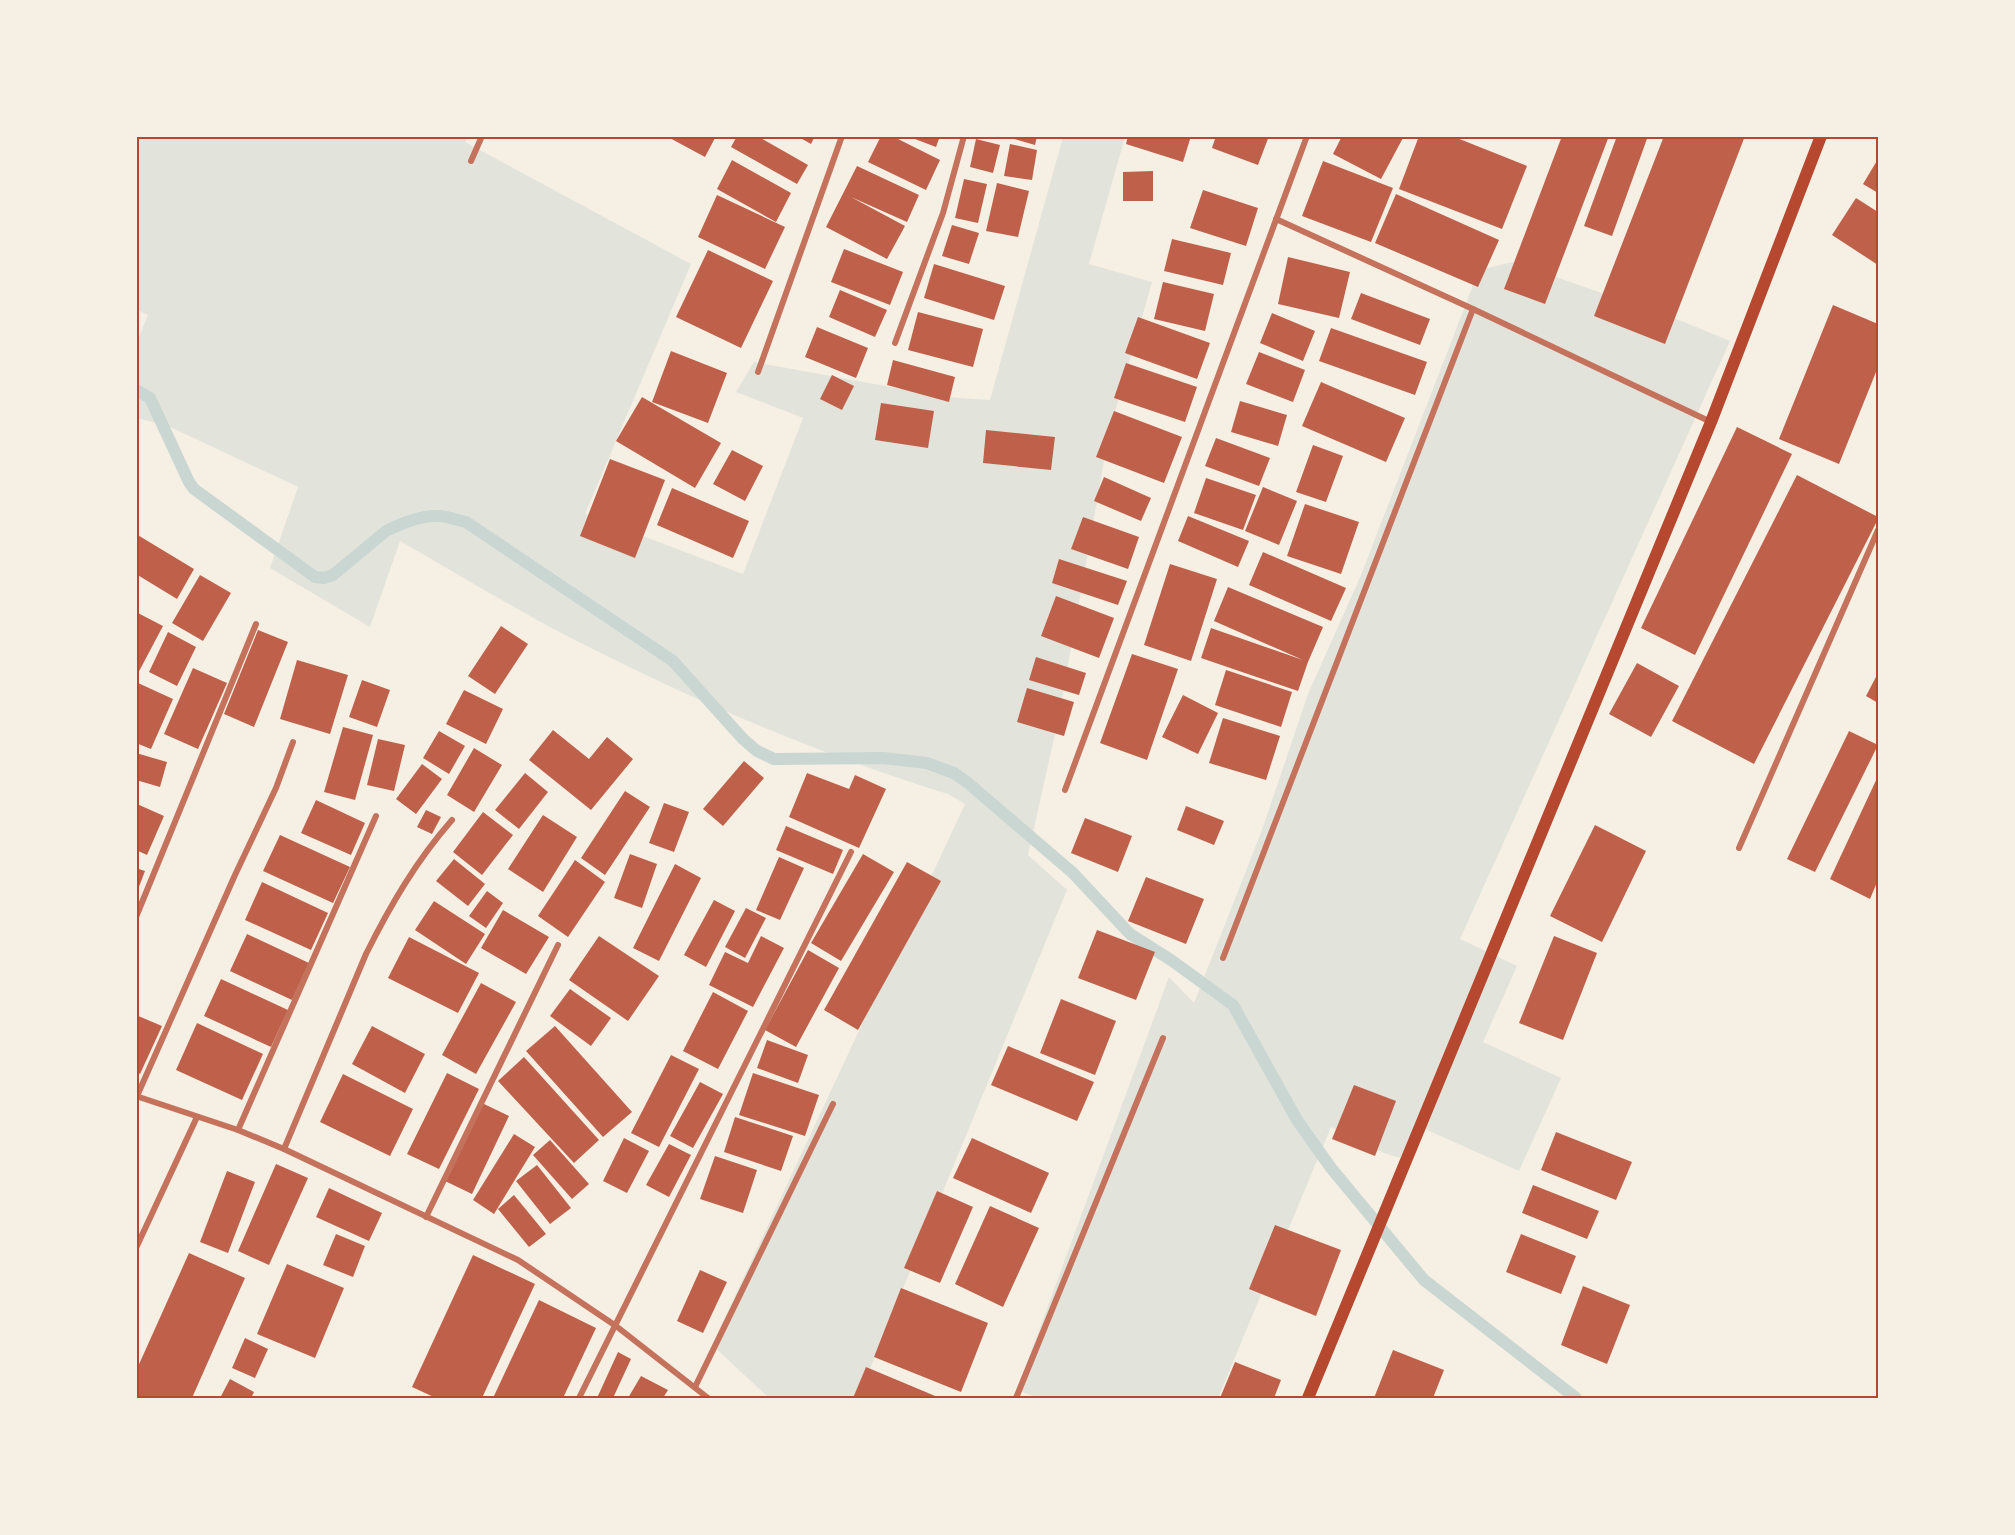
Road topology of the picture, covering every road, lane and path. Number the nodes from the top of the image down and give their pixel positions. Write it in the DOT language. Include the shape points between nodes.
graph roads {
  1 [pos="482,136"];
  2 [pos="842,136"];
  3 [pos="964,136"];
  4 [pos="1307,136"];
  5 [pos="1821,136"];
  6 [pos="471,161"];
  7 [pos="1276,219"];
  8 [pos="1473,309"];
  9 [pos="895,343"];
  10 [pos="758,372"];
  11 [pos="1711,422"];
  12 [pos="1878,530"];
  13 [pos="256,624"];
  14 [pos="293,742"];
  15 [pos="1065,790"];
  16 [pos="376,816"];
  17 [pos="452,820"];
  18 [pos="1739,848"];
  19 [pos="851,852"];
  20 [pos="136,917"];
  21 [pos="558,945"];
  22 [pos="1222,958"];
  23 [pos="1162,1038"];
  24 [pos="137,1096"];
  25 [pos="833,1104"];
  26 [pos="197,1117"];
  27 [pos="238,1130"];
  28 [pos="284,1149"];
  29 [pos="426,1217"];
  30 [pos="136,1248"];
  31 [pos="616,1326"];
  32 [pos="695,1387"];
  33 [pos="579,1398"];
  34 [pos="708,1398"];
  35 [pos="1016,1398"];
  36 [pos="1308,1398"];
  1 -- 6 [label="street"];
  2 -- 10 [label="street"];
  3 -- 9 [label="street" via="943,213"];
  4 -- 7 [label="street"];
  5 -- 11 [label="main road"];
  7 -- 8 [label="street"];
  7 -- 15 [label="street"];
  8 -- 11 [label="street"];
  8 -- 22 [label="street"];
  11 -- 36 [label="main road"];
  12 -- 18 [label="street"];
  13 -- 20 [label="street"];
  14 -- 24 [label="street"];
  16 -- 27 [label="street"];
  17 -- 28 [label="street" via="411,873 375,935"];
  19 -- 31 [label="street"];
  21 -- 29 [label="street"];
  23 -- 35 [label="street"];
  24 -- 26 [label="street"];
  25 -- 32 [label="street"];
  26 -- 27 [label="street"];
  26 -- 30 [label="street"];
  27 -- 28 [label="street"];
  28 -- 29 [label="street"];
  29 -- 31 [label="street" via="518,1260"];
  31 -- 32 [label="street"];
  31 -- 33 [label="street"];
  32 -- 34 [label="street"];
}
